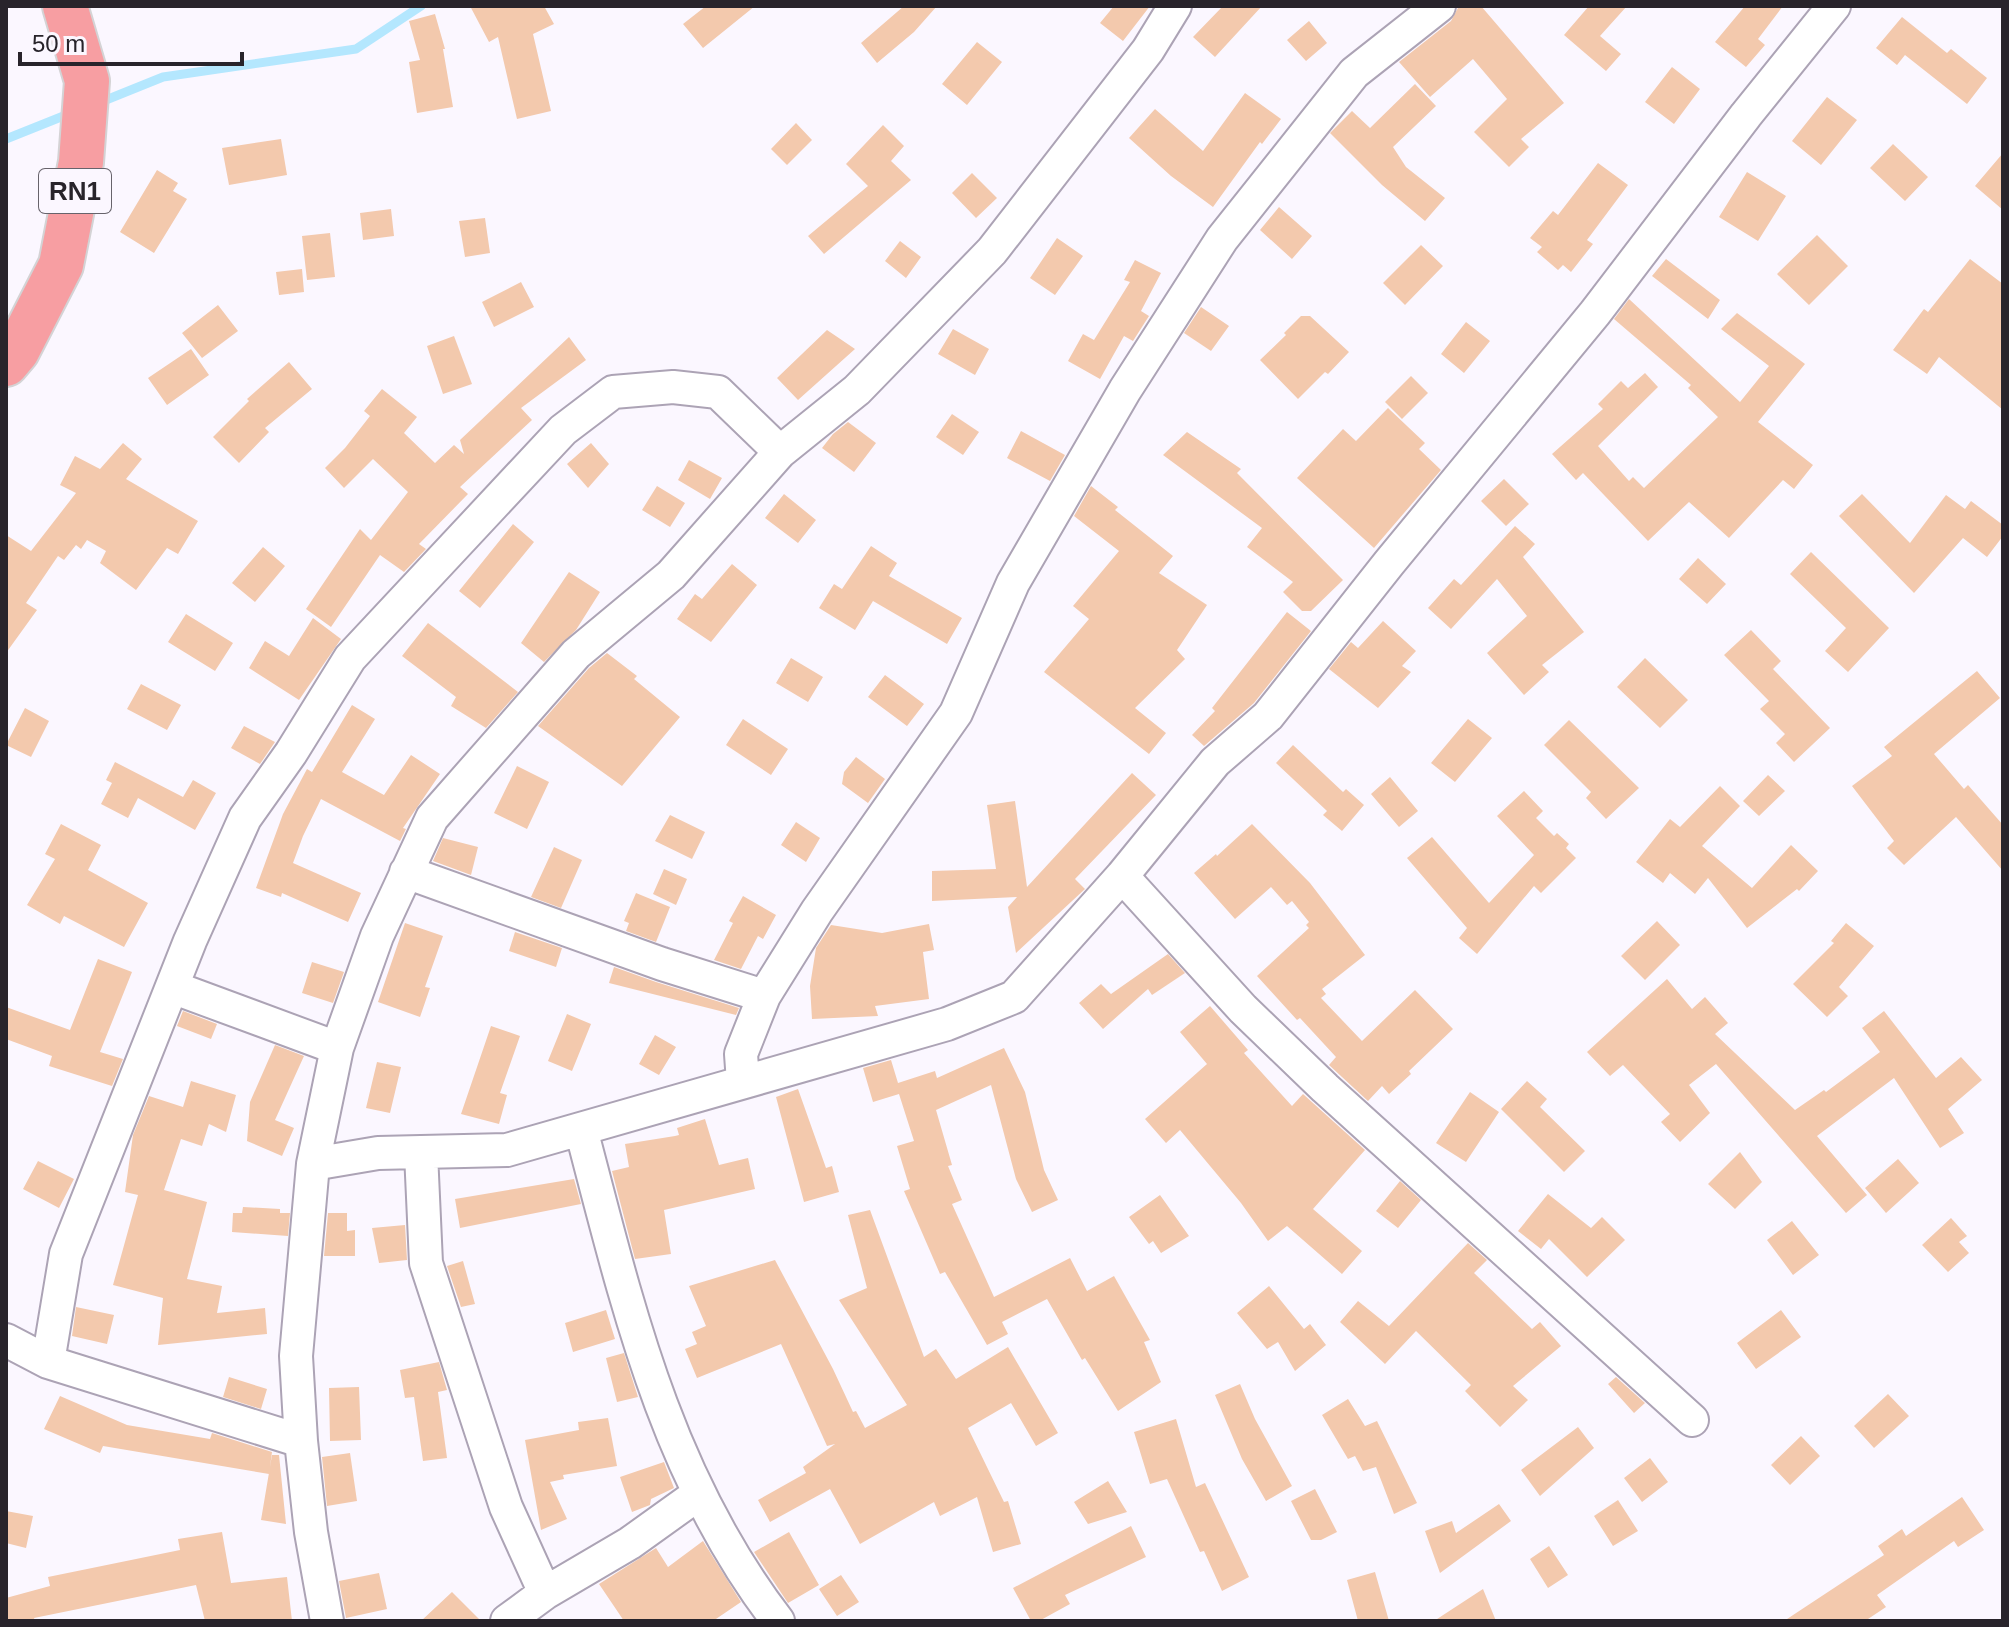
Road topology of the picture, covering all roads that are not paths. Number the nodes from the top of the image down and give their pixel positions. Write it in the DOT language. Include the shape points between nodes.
graph roads {
  1 [pos="65,6"];
  2 [pos="1175,6"];
  3 [pos="1439,6"];
  4 [pos="1834,6"];
  5 [pos="6,364"];
  6 [pos="780,452"];
  7 [pos="406,872"];
  8 [pos="1122,876"];
  9 [pos="172,987"];
  10 [pos="764,996"];
  11 [pos="337,1048"];
  12 [pos="743,1082"];
  13 [pos="581,1129"];
  14 [pos="421,1153"];
  15 [pos="313,1164"];
  16 [pos="6,1340"];
  17 [pos="48,1362"];
  18 [pos="1692,1420"];
  19 [pos="301,1441"];
  20 [pos="697,1495"];
  21 [pos="545,1593"];
  22 [pos="327,1621"];
  23 [pos="507,1621"];
  24 [pos="778,1621"];
  1 -- 5 [label="highway, RN1" via="87,81 81,162 61,265"];
  2 -- 6 [label="street" via="1148,50 992,251 857,390"];
  3 -- 10 [label="street" via="1354,73 1222,239 1125,390 1013,583 956,713"];
  4 -- 8 [label="street" via="1595,313 1268,716 1215,762"];
  6 -- 7 [label="street" via="671,575 576,654 432,818"];
  6 -- 9 [label="street" via="718,392 673,387 613,392 563,430 350,658 245,818"];
  7 -- 10 [label="street"];
  7 -- 11 [label="street"];
  8 -- 12 [label="street" via="1014,997 947,1024"];
  8 -- 18 [label="street" via="1243,1009 1325,1088"];
  9 -- 11 [label="street"];
  9 -- 17 [label="street" via="66,1254"];
  10 -- 12 [label="street" via="741,1054"];
  11 -- 15 [label="street"];
  12 -- 13 [label="street"];
  13 -- 14 [label="street" via="507,1150"];
  13 -- 20 [label="street" via="625,1298 666,1422"];
  14 -- 15 [label="street" via="378,1153"];
  14 -- 21 [label="street" via="426,1263 506,1507"];
  15 -- 19 [label="street" via="296,1356"];
  16 -- 17 [label="street"];
  17 -- 19 [label="street"];
  19 -- 22 [label="street"];
  20 -- 21 [label="street" via="630,1543"];
  20 -- 24 [label="street" via="748,1582"];
  21 -- 23 [label="street"];
}
